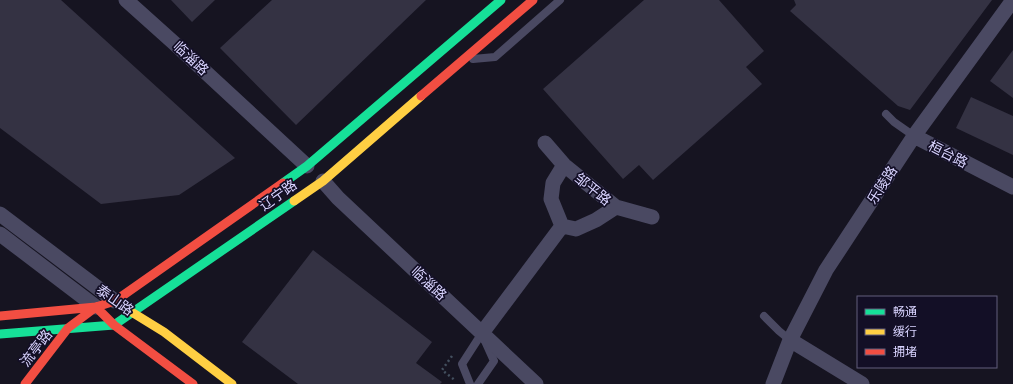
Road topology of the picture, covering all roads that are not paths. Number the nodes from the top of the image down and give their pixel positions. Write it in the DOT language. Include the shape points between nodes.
graph roads {
  1 [pos="126,0"];
  2 [pos="500,0"];
  3 [pos="533,0"];
  4 [pos="560,0"];
  5 [pos="1013,0"];
  6 [pos="464,60"];
  7 [pos="886,114"];
  8 [pos="914,136"];
  9 [pos="545,143"];
  10 [pos="564,165"];
  11 [pos="307,166"];
  12 [pos="323,181"];
  13 [pos="1013,187"];
  14 [pos="616,207"];
  15 [pos="0,214"];
  16 [pos="652,216"];
  17 [pos="562,226"];
  18 [pos="0,234"];
  19 [pos="115,301"];
  20 [pos="96,307"];
  21 [pos="132,313"];
  22 [pos="0,316"];
  23 [pos="764,316"];
  24 [pos="114,325"];
  25 [pos="68,328"];
  26 [pos="482,333"];
  27 [pos="0,334"];
  28 [pos="790,340"];
  29 [pos="25,384"];
  30 [pos="193,384"];
  31 [pos="232,384"];
  32 [pos="470,384"];
  33 [pos="478,384"];
  34 [pos="536,384"];
  35 [pos="773,384"];
  36 [pos="862,384"];
  1 -- 11 [label="street, 临淄路"];
  2 -- 11 [label="main road, 辽宁路"];
  3 -- 6 [label="main road, 辽宁路"];
  4 -- 6 [label="lane" via="495,57"];
  5 -- 8 [label="street, 乐陵路"];
  6 -- 12 [label="main road, 辽宁路"];
  7 -- 8 [label="lane, 桓台路"];
  8 -- 13 [label="street, 桓台路"];
  8 -- 28 [label="street, 乐陵路" via="826,270"];
  9 -- 10 [label="street, 邹平路"];
  10 -- 14 [label="street, 邹平路"];
  10 -- 17 [label="street" via="553,183 551,199"];
  11 -- 19 [label="main road, 辽宁路"];
  12 -- 21 [label="main road, 辽宁路"];
  12 -- 26 [label="street, 临淄路"];
  14 -- 16 [label="street, 邹平路"];
  14 -- 17 [label="street" via="596,220 576,228"];
  15 -- 19 [label="street, 泰山路"];
  17 -- 26 [label="street"];
  18 -- 20 [label="street, 泰山路"];
  19 -- 20 [label="main road, 辽宁路"];
  19 -- 21 [label="main road, 泰山路"];
  20 -- 22 [label="main road, 辽宁路"];
  20 -- 24 [label="main road, 泰山路"];
  20 -- 25 [label="main road, 流亭路"];
  21 -- 24 [label="main road, 辽宁路"];
  21 -- 31 [label="main road, 泰山路" via="164,332"];
  23 -- 28 [label="lane"];
  24 -- 25 [label="main road, 辽宁路"];
  24 -- 30 [label="main road, 泰山路"];
  25 -- 27 [label="main road, 辽宁路"];
  25 -- 29 [label="main road, 流亭路"];
  26 -- 32 [label="lane" via="462,364"];
  26 -- 33 [label="lane" via="494,361"];
  26 -- 34 [label="street, 临淄路"];
  28 -- 35 [label="street, 乐陵路"];
  28 -- 36 [label="street"];
}
